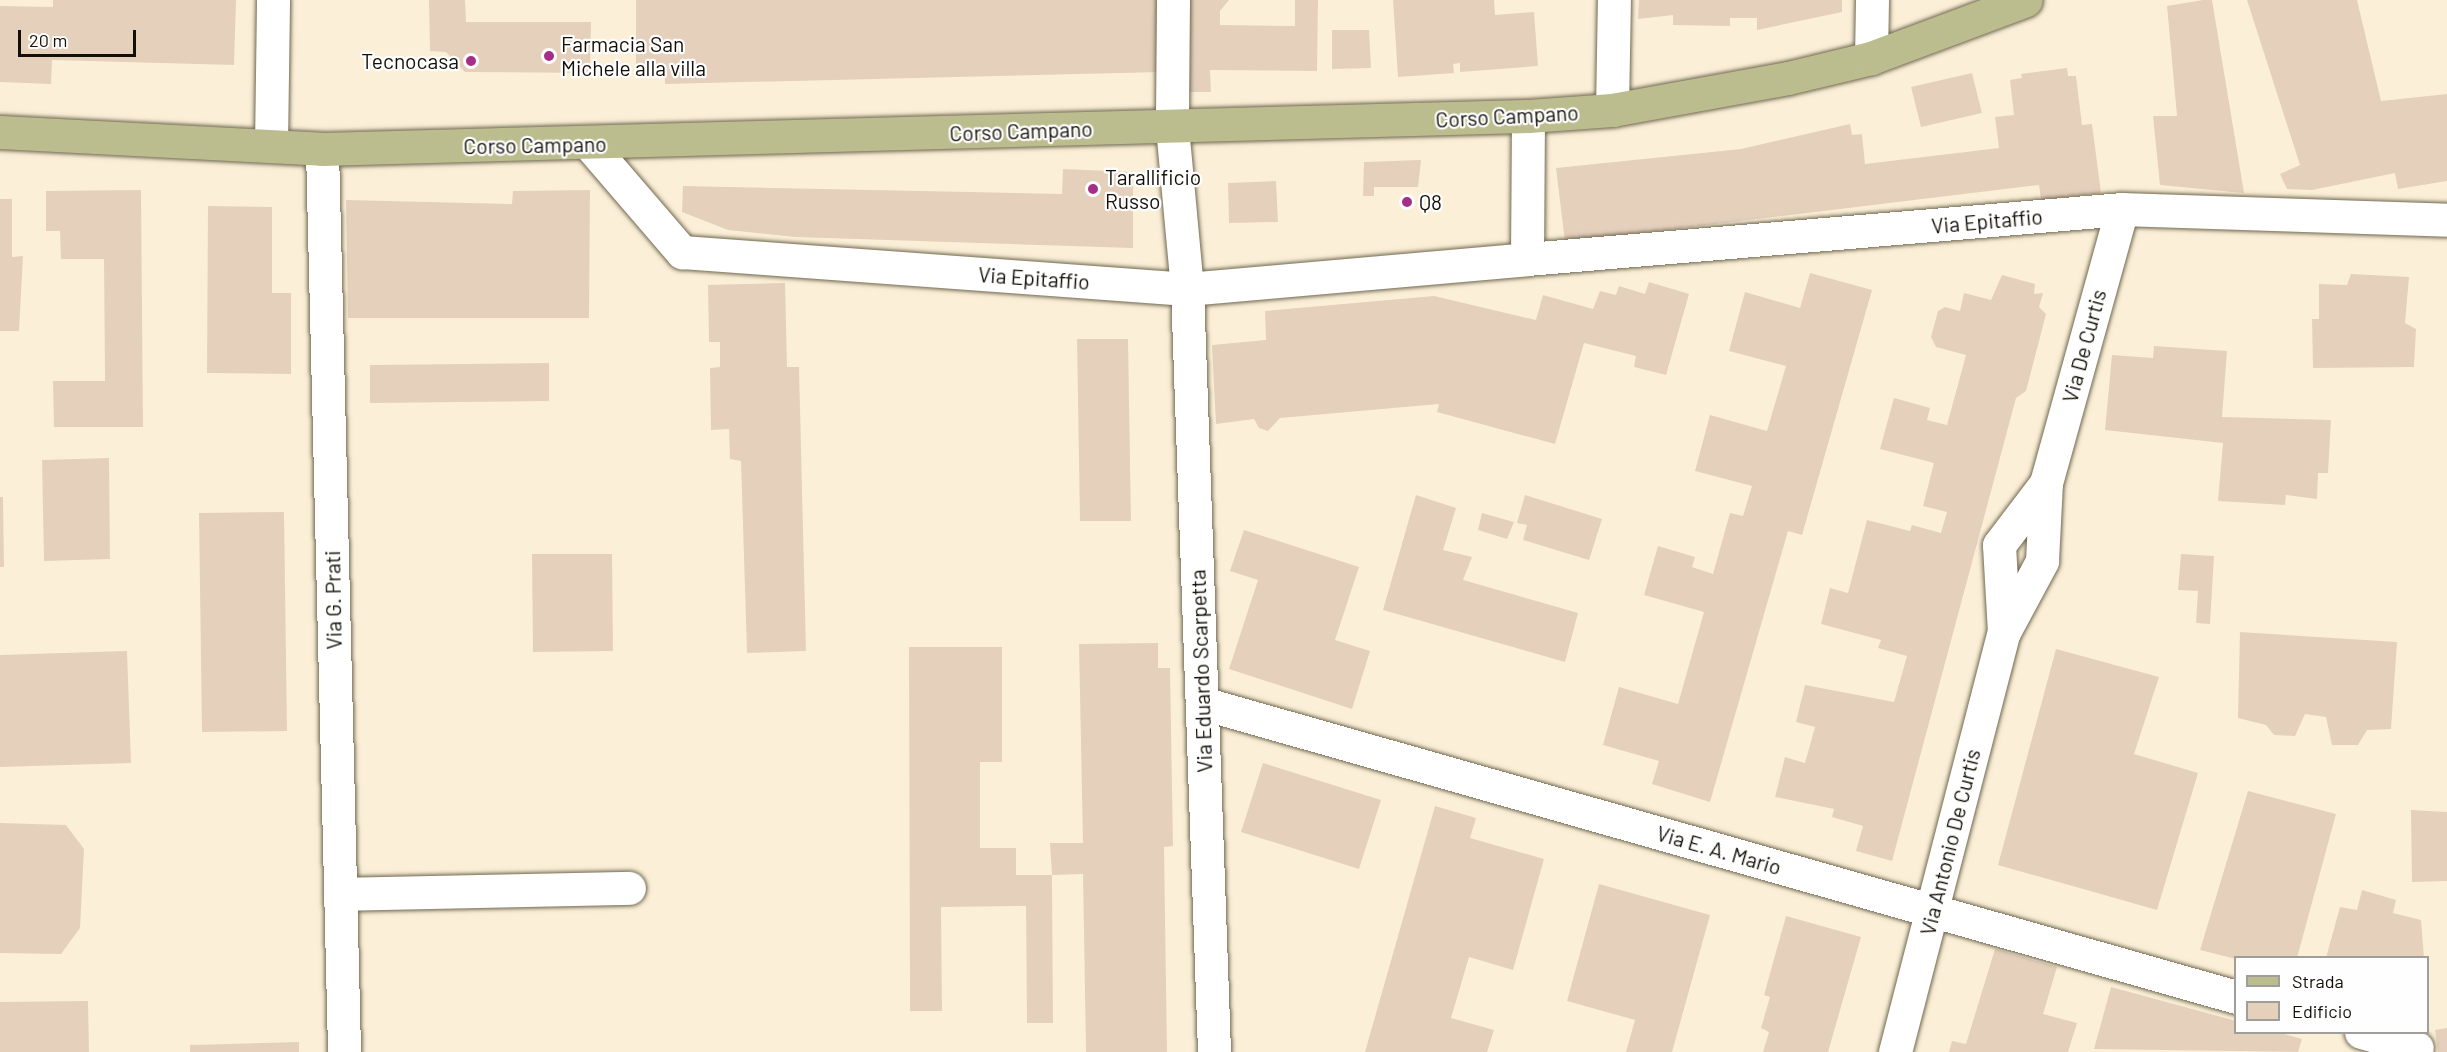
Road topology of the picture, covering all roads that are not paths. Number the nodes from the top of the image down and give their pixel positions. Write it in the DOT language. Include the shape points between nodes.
graph roads {
  1 [pos="273,0"];
  2 [pos="1173,0"];
  3 [pos="1614,0"];
  4 [pos="1872,0"];
  5 [pos="2026,0"];
  6 [pos="1871,58"];
  7 [pos="1611,110"];
  8 [pos="1528,116"];
  9 [pos="1172,127"];
  10 [pos="0,132"];
  11 [pos="589,144"];
  12 [pos="271,146"];
  13 [pos="322,149"];
  14 [pos="2122,209"];
  15 [pos="2447,220"];
  16 [pos="1527,259"];
  17 [pos="1187,289"];
  18 [pos="2046,483"];
  19 [pos="2004,632"];
  20 [pos="1202,704"];
  21 [pos="629,888"];
  22 [pos="340,894"];
  23 [pos="1933,910"];
  24 [pos="2234,997"];
  25 [pos="2368,1034"];
  26 [pos="2417,1048"];
  27 [pos="344,1052"];
  28 [pos="1214,1052"];
  29 [pos="1895,1052"];
  1 -- 12 [label="street"];
  2 -- 9 [label="street, Via Eduardo Scarpetta"];
  3 -- 7 [label="street"];
  4 -- 6 [label="street"];
  5 -- 6 [label="main road, Corso Campano"];
  6 -- 7 [label="main road, Corso Campano"];
  7 -- 8 [label="main road, Corso Campano"];
  8 -- 9 [label="main road, Corso Campano"];
  8 -- 16 [label="street"];
  9 -- 11 [label="main road, Corso Campano"];
  9 -- 17 [label="street, Via Eduardo Scarpetta"];
  10 -- 12 [label="main road, Corso Campano"];
  11 -- 13 [label="main road, Corso Campano"];
  11 -- 17 [label="street, Via Epitaffio" via="682,252"];
  12 -- 13 [label="main road, Corso Campano"];
  13 -- 22 [label="street, Via G. Prati"];
  14 -- 15 [label="street, Via Epitaffio"];
  14 -- 16 [label="street, Via Epitaffio"];
  14 -- 18 [label="street, Via De Curtis"];
  16 -- 17 [label="street, Via Epitaffio"];
  17 -- 20 [label="street, Via Eduardo Scarpetta"];
  18 -- 19 [label="street, Via De Curtis" via="2042,561"];
  18 -- 19 [label="street, Via De Curtis" via="1999,545"];
  19 -- 23 [label="street, Via Antonio De Curtis"];
  20 -- 23 [label="street, Via E. A. Mario"];
  20 -- 28 [label="street, Via Eduardo Scarpetta"];
  21 -- 22 [label="street"];
  22 -- 27 [label="street, Via G. Prati"];
  23 -- 24 [label="street, Via E. A. Mario"];
  23 -- 29 [label="street, Via Antonio De Curtis"];
  25 -- 26 [label="street"];
}
